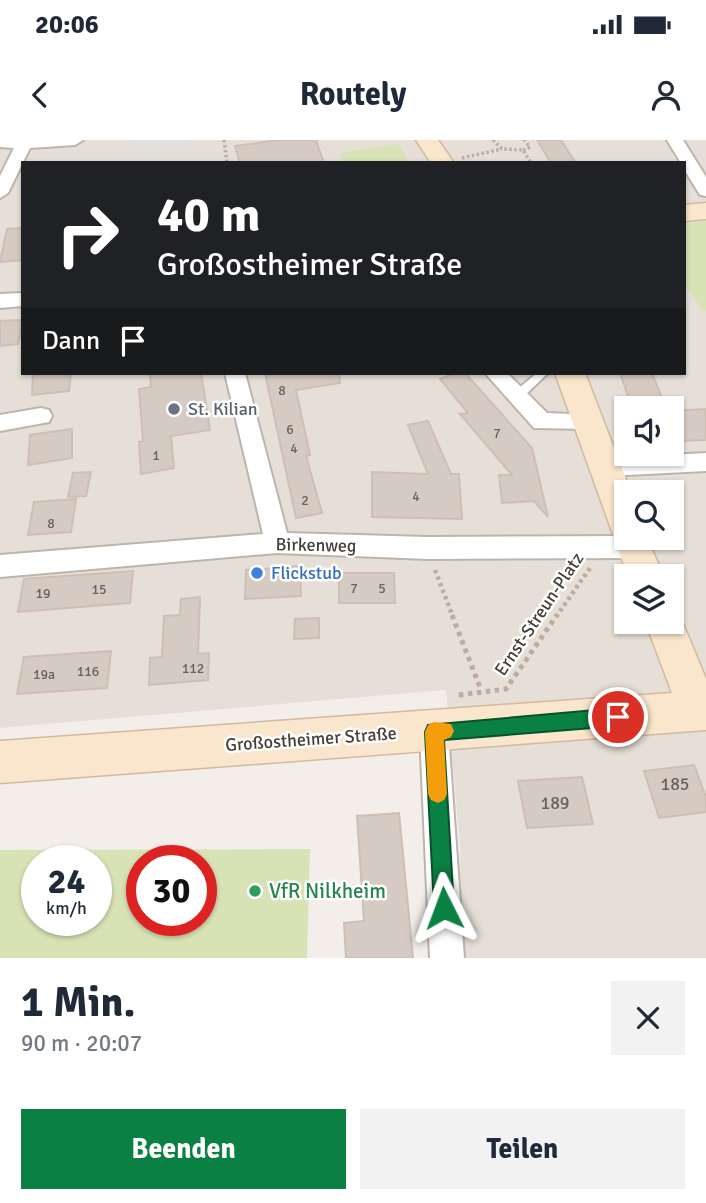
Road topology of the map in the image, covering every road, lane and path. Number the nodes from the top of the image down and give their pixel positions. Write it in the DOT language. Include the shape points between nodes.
graph roads {
  1 [pos="74,140"];
  2 [pos="223,140"];
  3 [pos="427,140"];
  4 [pos="493,140"];
  5 [pos="524,140"];
  6 [pos="675,140"];
  7 [pos="0,142"];
  8 [pos="24,144"];
  9 [pos="502,149"];
  10 [pos="523,150"];
  11 [pos="227,161"];
  12 [pos="447,161"];
  13 [pos="452,161"];
  14 [pos="530,161"];
  15 [pos="2,183"];
  16 [pos="706,191"];
  17 [pos="706,211"];
  18 [pos="686,213"];
  19 [pos="21,299"];
  20 [pos="0,301"];
  21 [pos="235,375"];
  22 [pos="497,375"];
  23 [pos="541,375"];
  24 [pos="571,375"];
  25 [pos="517,396"];
  26 [pos="41,416"];
  27 [pos="588,421"];
  28 [pos="0,424"];
  29 [pos="706,462"];
  30 [pos="607,467"];
  31 [pos="614,489"];
  32 [pos="277,543"];
  33 [pos="428,548"];
  34 [pos="595,548"];
  35 [pos="614,548"];
  36 [pos="0,566"];
  37 [pos="669,634"];
  38 [pos="702,711"];
  39 [pos="434,732"];
  40 [pos="0,762"];
  41 [pos="447,958"];
  1 -- 8 [label="street"];
  2 -- 11 [label="path"];
  3 -- 12 [label="main road"];
  4 -- 9 [label="path"];
  5 -- 10 [label="path" via="530,147"];
  6 -- 16 [label="street"];
  7 -- 8 [label="street"];
  8 -- 15 [label="street"];
  9 -- 10 [label="path"];
  9 -- 13 [label="path"];
  10 -- 14 [label="path"];
  17 -- 18 [label="main road"];
  19 -- 20 [label="street"];
  21 -- 32 [label="street"];
  22 -- 25 [label="street"];
  23 -- 25 [label="lane"];
  24 -- 27 [label="main road"];
  25 -- 27 [label="street" via="542,422"];
  26 -- 28 [label="street"];
  27 -- 30 [label="main road"];
  29 -- 30 [label="street"];
  30 -- 31 [label="main road"];
  32 -- 33 [label="street, Birkenweg"];
  32 -- 36 [label="street, Birkenweg"];
  33 -- 34 [label="street, Birkenweg"];
  33 -- 34 [label="path, Ernst-Streun-Platz" via="481,690 506,689 596,560"];
  34 -- 35 [label="street, Birkenweg"];
  37 -- 38 [label="main road"];
  38 -- 39 [label="main road, Großostheimer Straße"];
  39 -- 40 [label="main road, Großostheimer Straße"];
  39 -- 41 [label="street"];
}
